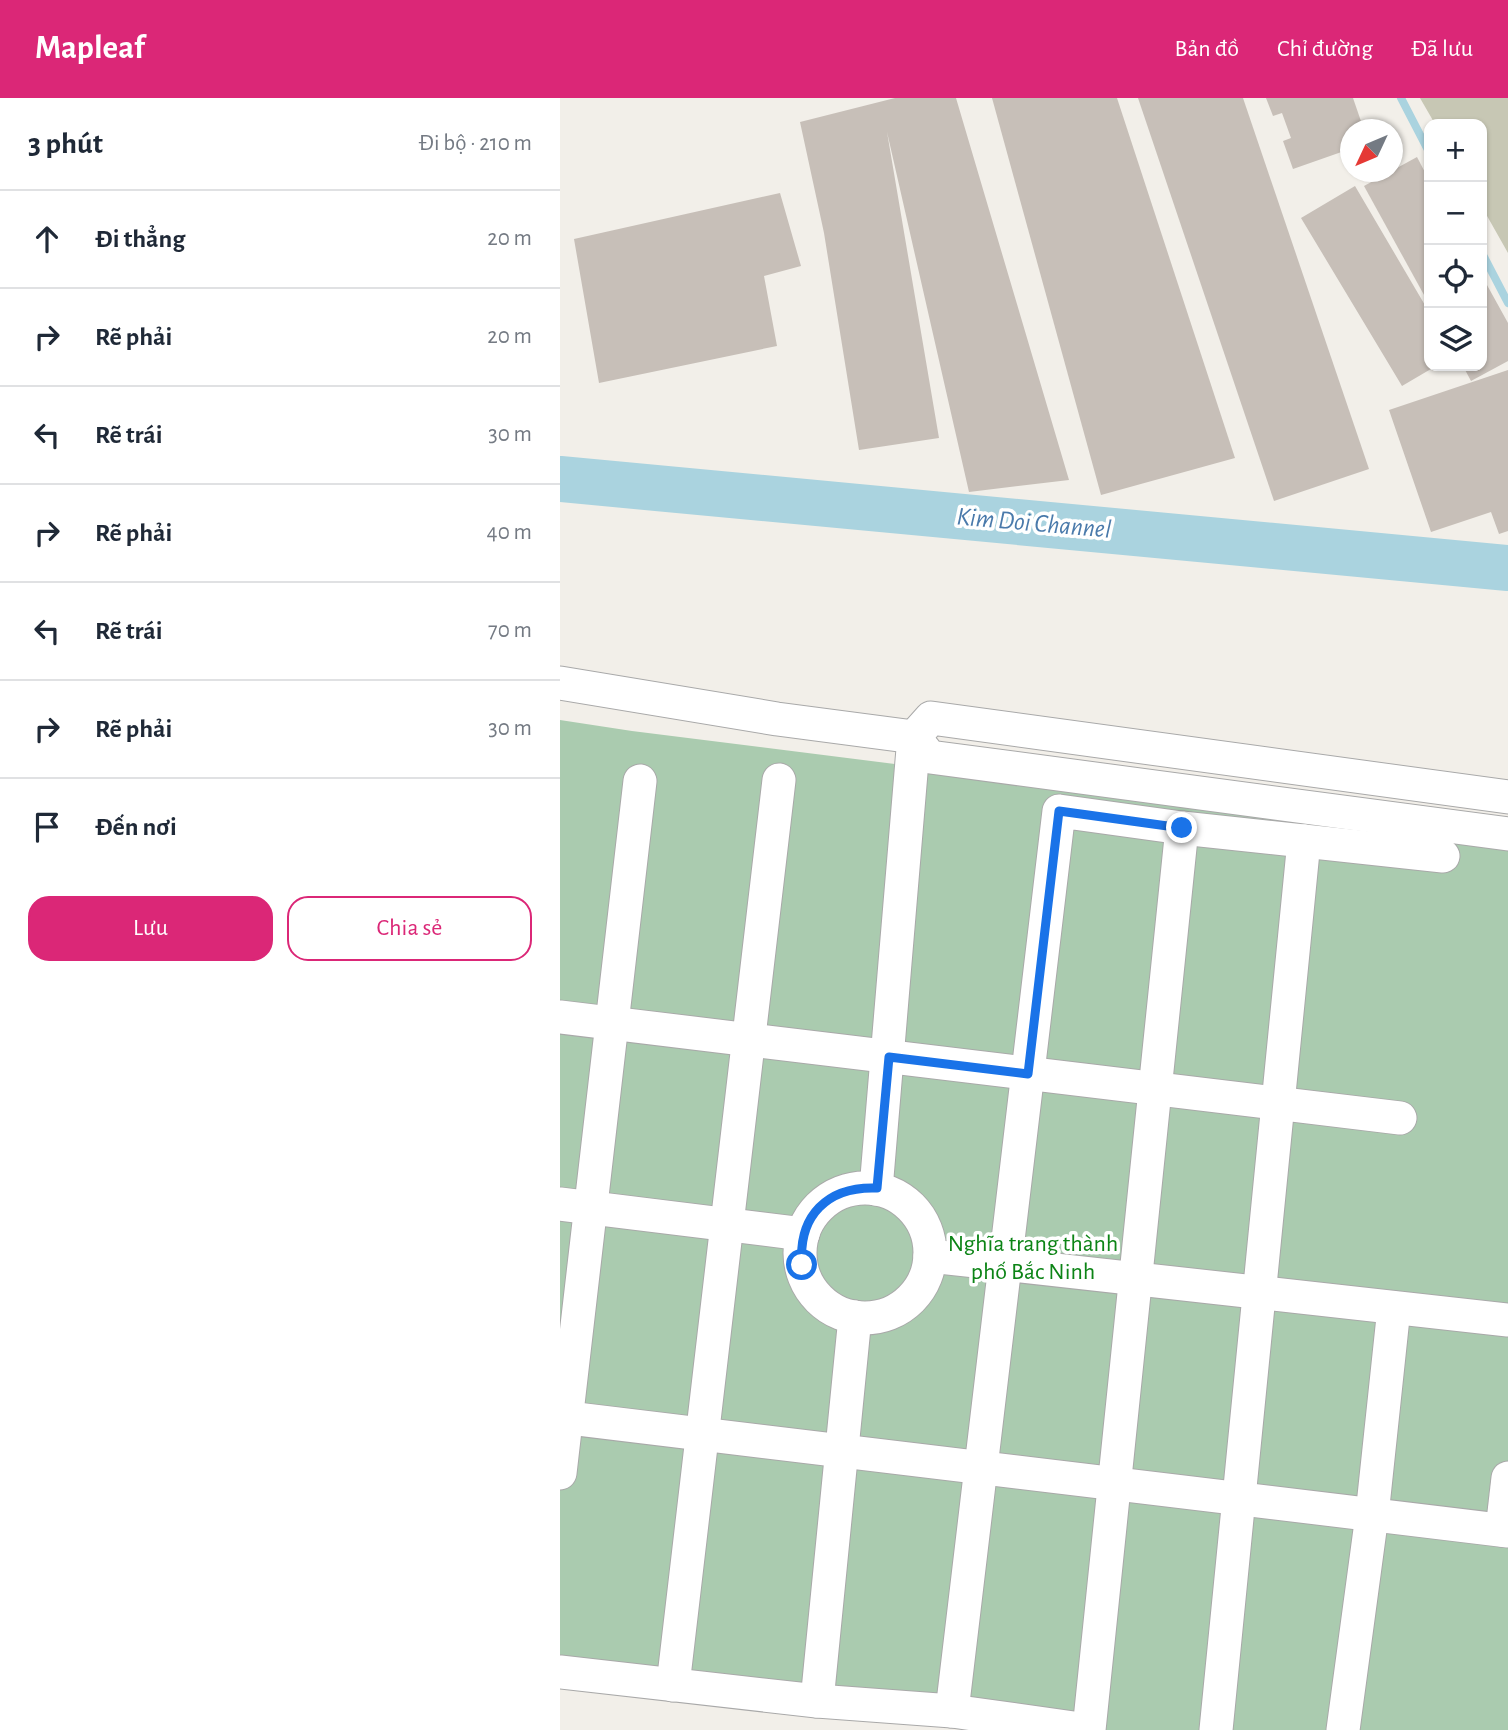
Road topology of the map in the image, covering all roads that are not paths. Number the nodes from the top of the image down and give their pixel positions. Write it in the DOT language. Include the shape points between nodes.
graph roads {
  1 [pos="560,683"];
  2 [pos="914,737"];
  3 [pos="779,780"];
  4 [pos="640,781"];
  5 [pos="1508,797"];
  6 [pos="1182,828"];
  7 [pos="1508,834"];
  8 [pos="1304,841"];
  9 [pos="1443,856"];
  10 [pos="560,1017"];
  11 [pos="612,1023"];
  12 [pos="749,1040"];
  13 [pos="889,1057"];
  14 [pos="1028,1074"];
  15 [pos="1155,1089"];
  16 [pos="1278,1104"];
  17 [pos="1400,1118"];
  18 [pos="877,1188"];
  19 [pos="575,1206"];
  20 [pos="727,1224"];
  21 [pos="803,1234"];
  22 [pos="930,1256"];
  23 [pos="1005,1264"];
  24 [pos="1136,1279"];
  25 [pos="1259,1293"];
  26 [pos="1394,1308"];
  27 [pos="855,1317"];
  28 [pos="1508,1320"];
  29 [pos="563,1418"];
  30 [pos="702,1434"];
  31 [pos="841,1451"];
  32 [pos="981,1468"];
  33 [pos="560,1473"];
  34 [pos="1508,1478"];
  35 [pos="1114,1484"];
  36 [pos="1239,1499"];
  37 [pos="1371,1514"];
  38 [pos="1505,1531"];
  39 [pos="560,1672"];
  40 [pos="673,1685"];
  41 [pos="817,1701"];
  42 [pos="952,1712"];
  43 [pos="1088,1730"];
  44 [pos="1216,1730"];
  45 [pos="1343,1730"];
  1 -- 2 [label="street"];
  2 -- 5 [label="street" via="931,718"];
  2 -- 7 [label="street" via="930,757"];
  2 -- 13 [label="street"];
  3 -- 12 [label="street"];
  4 -- 11 [label="street"];
  6 -- 8 [label="street"];
  6 -- 14 [label="street" via="1059,811"];
  6 -- 15 [label="street"];
  8 -- 9 [label="street"];
  8 -- 16 [label="street"];
  10 -- 11 [label="street"];
  11 -- 12 [label="street"];
  11 -- 19 [label="street"];
  12 -- 13 [label="street"];
  12 -- 20 [label="street"];
  13 -- 14 [label="street"];
  13 -- 18 [label="street"];
  14 -- 15 [label="street"];
  14 -- 23 [label="street"];
  15 -- 16 [label="street"];
  15 -- 24 [label="street"];
  16 -- 17 [label="street"];
  16 -- 25 [label="street"];
  18 -- 21 [label="street" via="831,1197 809,1220"];
  18 -- 22 [label="street" via="916,1212 929,1240"];
  19 -- 20 [label="street"];
  19 -- 29 [label="street"];
  20 -- 21 [label="street"];
  20 -- 30 [label="street"];
  21 -- 27 [label="street" via="802,1265 815,1293 826,1304"];
  22 -- 23 [label="street"];
  22 -- 27 [label="street" via="922,1286 900,1308 886,1315"];
  23 -- 24 [label="street"];
  23 -- 32 [label="street"];
  24 -- 25 [label="street"];
  24 -- 35 [label="street"];
  25 -- 26 [label="street"];
  25 -- 36 [label="street"];
  26 -- 28 [label="street"];
  26 -- 37 [label="street"];
  27 -- 31 [label="street"];
  29 -- 30 [label="street"];
  29 -- 33 [label="street"];
  30 -- 31 [label="street"];
  30 -- 40 [label="street"];
  31 -- 32 [label="street"];
  31 -- 41 [label="street"];
  32 -- 35 [label="street"];
  32 -- 42 [label="street"];
  34 -- 38 [label="street"];
  35 -- 36 [label="street"];
  35 -- 43 [label="street"];
  36 -- 37 [label="street"];
  36 -- 44 [label="street"];
  37 -- 38 [label="street"];
  37 -- 45 [label="street"];
  39 -- 40 [label="street"];
  40 -- 41 [label="street"];
  41 -- 42 [label="street"];
  42 -- 43 [label="street"];
}
